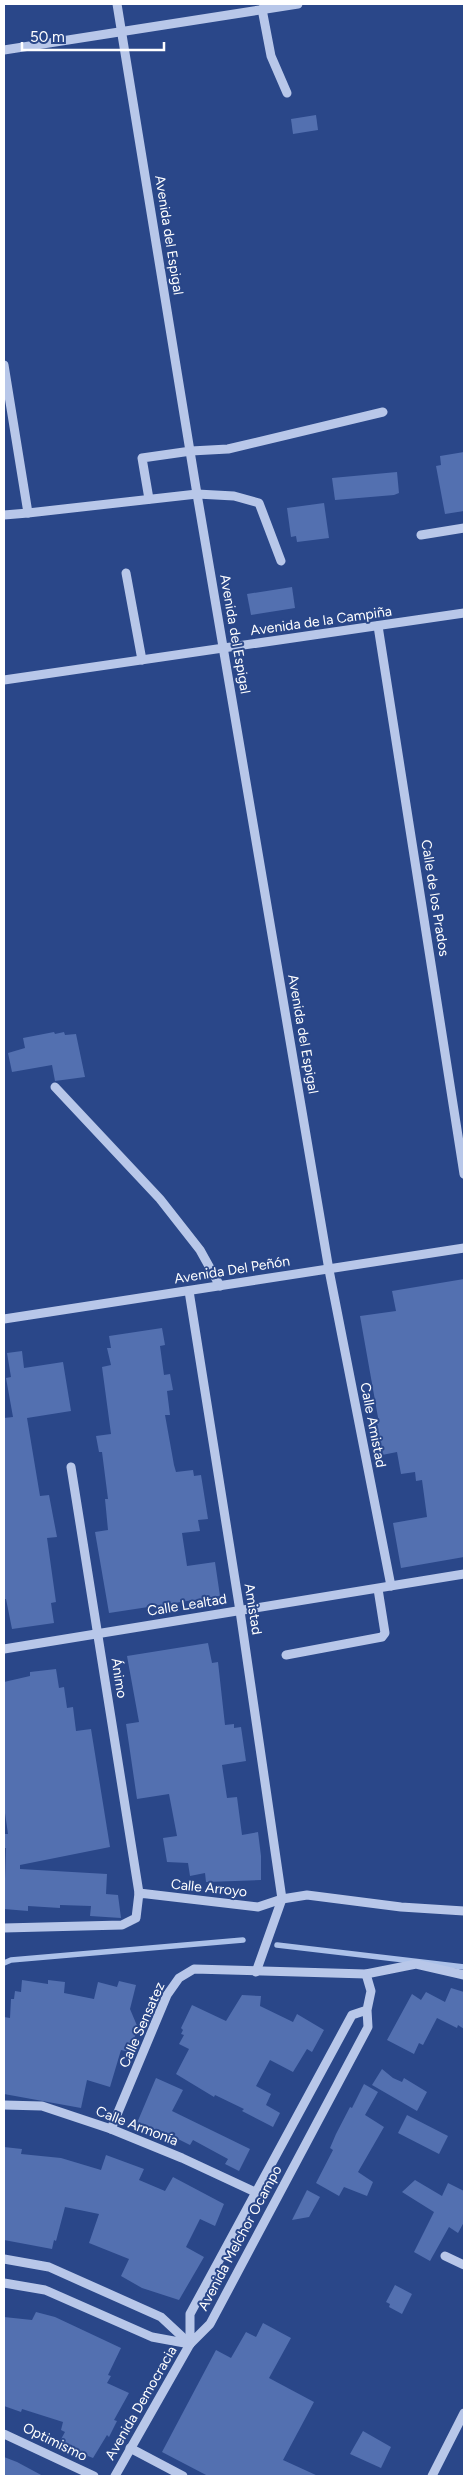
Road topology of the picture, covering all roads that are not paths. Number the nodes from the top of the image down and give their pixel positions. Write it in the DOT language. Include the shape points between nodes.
graph roads {
  1 [pos="116,4"];
  2 [pos="298,4"];
  3 [pos="262,9"];
  4 [pos="121,30"];
  5 [pos="4,50"];
  6 [pos="286,93"];
  7 [pos="4,365"];
  8 [pos="383,412"];
  9 [pos="191,451"];
  10 [pos="197,494"];
  11 [pos="149,499"];
  12 [pos="28,513"];
  13 [pos="4,515"];
  14 [pos="464,528"];
  15 [pos="421,535"];
  16 [pos="281,561"];
  17 [pos="126,573"];
  18 [pos="464,613"];
  19 [pos="378,626"];
  20 [pos="224,649"];
  21 [pos="142,660"];
  22 [pos="4,680"];
  23 [pos="55,1087"];
  24 [pos="464,1174"];
  25 [pos="464,1248"];
  26 [pos="329,1270"];
  27 [pos="220,1286"];
  28 [pos="189,1291"];
  29 [pos="4,1319"];
  30 [pos="71,1467"];
  31 [pos="464,1574"];
  32 [pos="391,1586"];
  33 [pos="378,1588"];
  34 [pos="240,1611"];
  35 [pos="98,1633"];
  36 [pos="4,1649"];
  37 [pos="286,1655"];
  38 [pos="139,1893"];
  39 [pos="282,1899"];
  40 [pos="464,1911"];
  41 [pos="4,1928"];
  42 [pos="256,1972"];
  43 [pos="366,1974"];
  44 [pos="464,1976"];
  45 [pos="367,2010"];
  46 [pos="4,2105"];
  47 [pos="111,2129"];
  48 [pos="255,2192"];
  49 [pos="445,2256"];
  50 [pos="4,2259"];
  51 [pos="464,2265"];
  52 [pos="4,2283"];
  53 [pos="190,2344"];
  54 [pos="464,2413"];
  55 [pos="4,2434"];
  56 [pos="130,2448"];
  57 [pos="94,2476"];
  58 [pos="115,2476"];
  59 [pos="183,2476"];
  60 [pos="432,2476"];
  1 -- 4 [label="street, Avenida del Espigal"];
  2 -- 3 [label="street"];
  3 -- 4 [label="street"];
  3 -- 6 [label="street" via="271,56"];
  4 -- 5 [label="street"];
  4 -- 9 [label="street, Avenida del Espigal"];
  7 -- 12 [label="street"];
  8 -- 9 [label="street" via="228,449"];
  9 -- 10 [label="street, Avenida del Espigal"];
  9 -- 11 [label="street" via="142,458"];
  10 -- 11 [label="street"];
  10 -- 16 [label="street" via="234,496 259,503"];
  10 -- 20 [label="street, Avenida del Espigal"];
  11 -- 12 [label="street"];
  12 -- 13 [label="street"];
  14 -- 15 [label="street"];
  17 -- 21 [label="street"];
  18 -- 19 [label="street, Avenida de la Campiña"];
  19 -- 20 [label="street, Avenida de la Campiña"];
  19 -- 24 [label="street, Calle de los Prados"];
  20 -- 21 [label="street, Avenida de la Campiña"];
  20 -- 26 [label="street, Avenida del Espigal"];
  21 -- 22 [label="street, Avenida de la Campiña"];
  23 -- 27 [label="street" via="160,1199 200,1250"];
  25 -- 26 [label="street, Avenida Del Peñón"];
  26 -- 27 [label="street, Avenida Del Peñón"];
  26 -- 32 [label="street, Calle Amistad"];
  27 -- 28 [label="street, Avenida Del Peñón"];
  28 -- 29 [label="street, Avenida Del Peñón"];
  28 -- 34 [label="street, Amistad"];
  30 -- 35 [label="street, Ánimo"];
  31 -- 32 [label="street, Calle Lealtad"];
  32 -- 33 [label="street, Calle Lealtad"];
  33 -- 34 [label="street, Calle Lealtad"];
  33 -- 37 [label="street" via="385,1632 382,1637"];
  34 -- 35 [label="street, Calle Lealtad"];
  34 -- 39 [label="street, Amistad"];
  35 -- 36 [label="street, Calle Lealtad"];
  35 -- 38 [label="street, Ánimo"];
  38 -- 39 [label="street, Calle Arroyo" via="258,1907"];
  38 -- 41 [label="street" via="136,1918 122,1925"];
  39 -- 40 [label="street, Calle Arroyo" via="307,1896"];
  39 -- 42 [label="street"];
  42 -- 43 [label="street, Calle Sensatez"];
  42 -- 47 [label="street, Calle Sensatez" via="194,1969 179,1978 167,1995"];
  43 -- 44 [label="street, Calle Sensatez" via="416,1964"];
  43 -- 45 [label="street, Avenida Melchor Ocampo" via="371,1991"];
  45 -- 48 [label="street, Avenida Melchor Ocampo" via="352,2016"];
  45 -- 53 [label="street, Avenida Melchor Ocampo" via="368,2027 210,2324"];
  46 -- 47 [label="street, Calle Armonía" via="42,2106"];
  47 -- 48 [label="street, Calle Armonía"];
  48 -- 53 [label="street, Avenida Melchor Ocampo" via="190,2314"];
  49 -- 51 [label="street"];
  50 -- 53 [label="street" via="49,2267 161,2317"];
  52 -- 53 [label="street" via="45,2290 152,2337"];
  53 -- 56 [label="street, Avenida Democracia"];
  54 -- 60 [label="street"];
  55 -- 57 [label="street, Optimismo"];
  56 -- 58 [label="street, Avenida Democracia"];
  56 -- 59 [label="street"];
}
